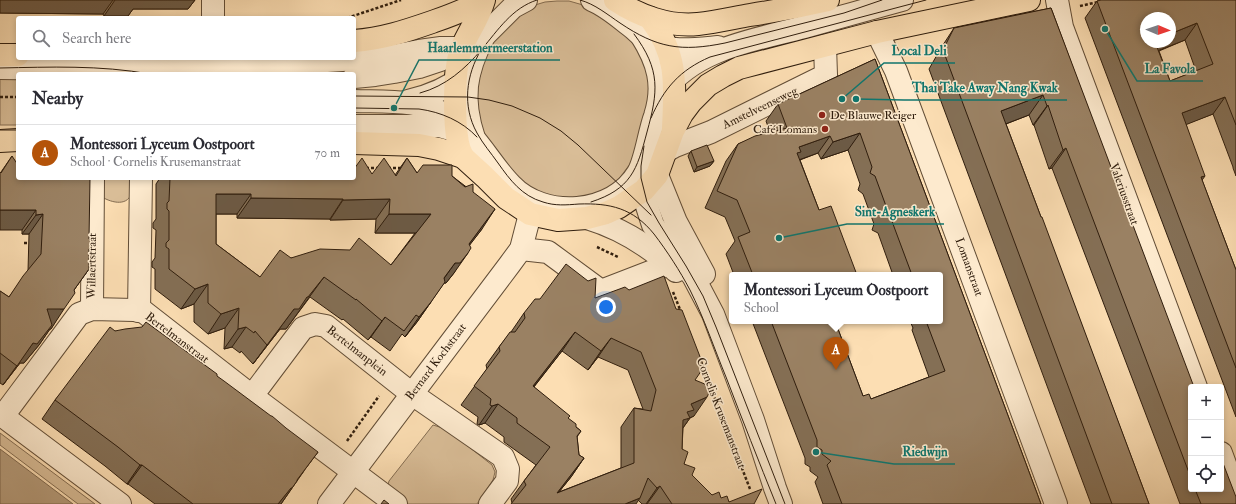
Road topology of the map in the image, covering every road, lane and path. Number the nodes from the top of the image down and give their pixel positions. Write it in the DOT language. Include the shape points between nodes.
graph roads {
  1 [pos="213,0"];
  2 [pos="401,0"];
  3 [pos="526,0"];
  4 [pos="592,0"];
  5 [pos="615,0"];
  6 [pos="828,0"];
  7 [pos="902,0"];
  8 [pos="1029,0"];
  9 [pos="1057,0"];
  10 [pos="483,4"];
  11 [pos="213,16"];
  12 [pos="352,16"];
  13 [pos="646,27"];
  14 [pos="877,32"];
  15 [pos="484,36"];
  16 [pos="356,41"];
  17 [pos="734,45"];
  18 [pos="825,46"];
  19 [pos="461,48"];
  20 [pos="667,48"];
  21 [pos="0,55"];
  22 [pos="16,55"];
  23 [pos="356,59"];
  24 [pos="342,60"];
  25 [pos="0,68"];
  26 [pos="242,68"];
  27 [pos="146,72"];
  28 [pos="265,72"];
  29 [pos="356,77"];
  30 [pos="462,78"];
  31 [pos="674,78"];
  32 [pos="660,96"];
  33 [pos="0,97"];
  34 [pos="16,97"];
  35 [pos="356,101"];
  36 [pos="403,102"];
  37 [pos="356,126"];
  38 [pos="462,130"];
  39 [pos="0,131"];
  40 [pos="16,131"];
  41 [pos="0,140"];
  42 [pos="16,140"];
  43 [pos="669,141"];
  44 [pos="356,144"];
  45 [pos="463,157"];
  46 [pos="648,175"];
  47 [pos="93,180"];
  48 [pos="142,180"];
  49 [pos="612,204"];
  50 [pos="530,214"];
  51 [pos="587,218"];
  52 [pos="653,224"];
  53 [pos="24,243"];
  54 [pos="36,243"];
  55 [pos="594,245"];
  56 [pos="521,249"];
  57 [pos="666,264"];
  58 [pos="92,309"];
  59 [pos="139,311"];
  60 [pos="682,315"];
  61 [pos="702,365"];
  62 [pos="392,378"];
  63 [pos="1195,384"];
  64 [pos="412,394"];
  65 [pos="252,396"];
  66 [pos="1,415"];
  67 [pos="1222,456"];
  68 [pos="335,458"];
  69 [pos="353,471"];
  70 [pos="751,490"];
  71 [pos="1236,494"];
  72 [pos="778,496"];
  73 [pos="120,504"];
  74 [pos="329,504"];
  75 [pos="396,504"];
  76 [pos="490,504"];
  77 [pos="1056,504"];
  1 -- 11 [label="street"];
  2 -- 12 [label="path"];
  3 -- 15 [label="street" via="513,7"];
  4 -- 13 [label="street"];
  5 -- 13 [label="main road"];
  6 -- 13 [label="main road" via="698,24 672,23"];
  7 -- 17 [label="street"];
  8 -- 14 [label="main road"];
  9 -- 63 [label="street, Valeriusstraat" via="1062,27"];
  10 -- 16 [label="main road" via="414,28 372,40"];
  10 -- 19 [label="main road"];
  13 -- 20 [label="main road" via="658,29"];
  13 -- 32 [label="street" via="660,80"];
  14 -- 18 [label="main road"];
  14 -- 77 [label="street, Lomanstraat" via="896,71"];
  15 -- 19 [label="street"];
  15 -- 30 [label="street"];
  17 -- 20 [label="street" via="690,49"];
  17 -- 31 [label="street" via="697,62"];
  18 -- 43 [label="main road" via="739,68 708,85 682,114"];
  18 -- 43 [label="street, Amstelveenseweg" via="826,75 700,136 675,146"];
  19 -- 23 [label="street" via="441,48 388,57"];
  19 -- 29 [label="street" via="440,60 419,67"];
  19 -- 30 [label="main road" via="458,59"];
  20 -- 31 [label="main road"];
  21 -- 22 [label="main road"];
  24 -- 26 [label="street"];
  25 -- 27 [label="street"];
  26 -- 27 [label="street" via="205,67"];
  26 -- 28 [label="street"];
  30 -- 36 [label="street" via="433,94"];
  30 -- 38 [label="main road"];
  31 -- 32 [label="street"];
  31 -- 43 [label="main road"];
  32 -- 46 [label="street"];
  33 -- 34 [label="path"];
  35 -- 36 [label="street"];
  36 -- 38 [label="street" via="420,104 444,113"];
  37 -- 38 [label="street" via="439,126"];
  38 -- 45 [label="main road" via="458,144"];
  38 -- 49 [label="street" via="510,185 536,202 550,207 567,208"];
  39 -- 40 [label="street"];
  41 -- 42 [label="main road"];
  43 -- 46 [label="main road"];
  44 -- 45 [label="main road" via="419,145"];
  45 -- 50 [label="main road" via="506,198"];
  46 -- 49 [label="main road"];
  46 -- 49 [label="street" via="638,172 632,182 614,197"];
  46 -- 52 [label="street, Cornelis Krusemanstraat" via="648,213"];
  46 -- 72 [label="street, Cornelis Krusemanstraat" via="700,266 723,317 766,424"];
  47 -- 58 [label="street, Willaertstraat" via="84,245"];
  48 -- 59 [label="street" via="148,245"];
  49 -- 51 [label="main road" via="606,213"];
  49 -- 52 [label="street, Cornelis Krusemanstraat" via="638,213"];
  50 -- 51 [label="main road" via="558,220"];
  50 -- 56 [label="street, Bernard Kochstraat"];
  51 -- 57 [label="street, Cornelis Krusemanstraat" via="620,230"];
  52 -- 57 [label="street, Cornelis Krusemanstraat"];
  53 -- 54 [label="path"];
  55 -- 57 [label="path"];
  56 -- 57 [label="street" via="548,252 601,291"];
  56 -- 64 [label="street, Bernard Kochstraat"];
  57 -- 60 [label="path" via="671,287"];
  57 -- 72 [label="street, Cornelis Krusemanstraat" via="692,299 741,417"];
  58 -- 59 [label="street, Bertelmanstraat"];
  58 -- 66 [label="street, Willaertstraat" via="79,314"];
  59 -- 65 [label="street, Bertelmanstraat" via="144,312"];
  61 -- 70 [label="path, Cornelis Krusemanstraat"];
  62 -- 64 [label="street, Bertelmanplein"];
  62 -- 65 [label="street, Bertelmanplein" via="326,326 315,324 303,328"];
  62 -- 68 [label="path"];
  64 -- 69 [label="street, Bernard Kochstraat"];
  64 -- 76 [label="street, Bertelmanplein" via="503,457 508,469 507,481"];
  65 -- 68 [label="street"];
  66 -- 73 [label="street"];
  67 -- 71 [label="street"];
  68 -- 69 [label="street"];
  69 -- 74 [label="street, Bernard Kochstraat"];
  69 -- 75 [label="street"];
}
